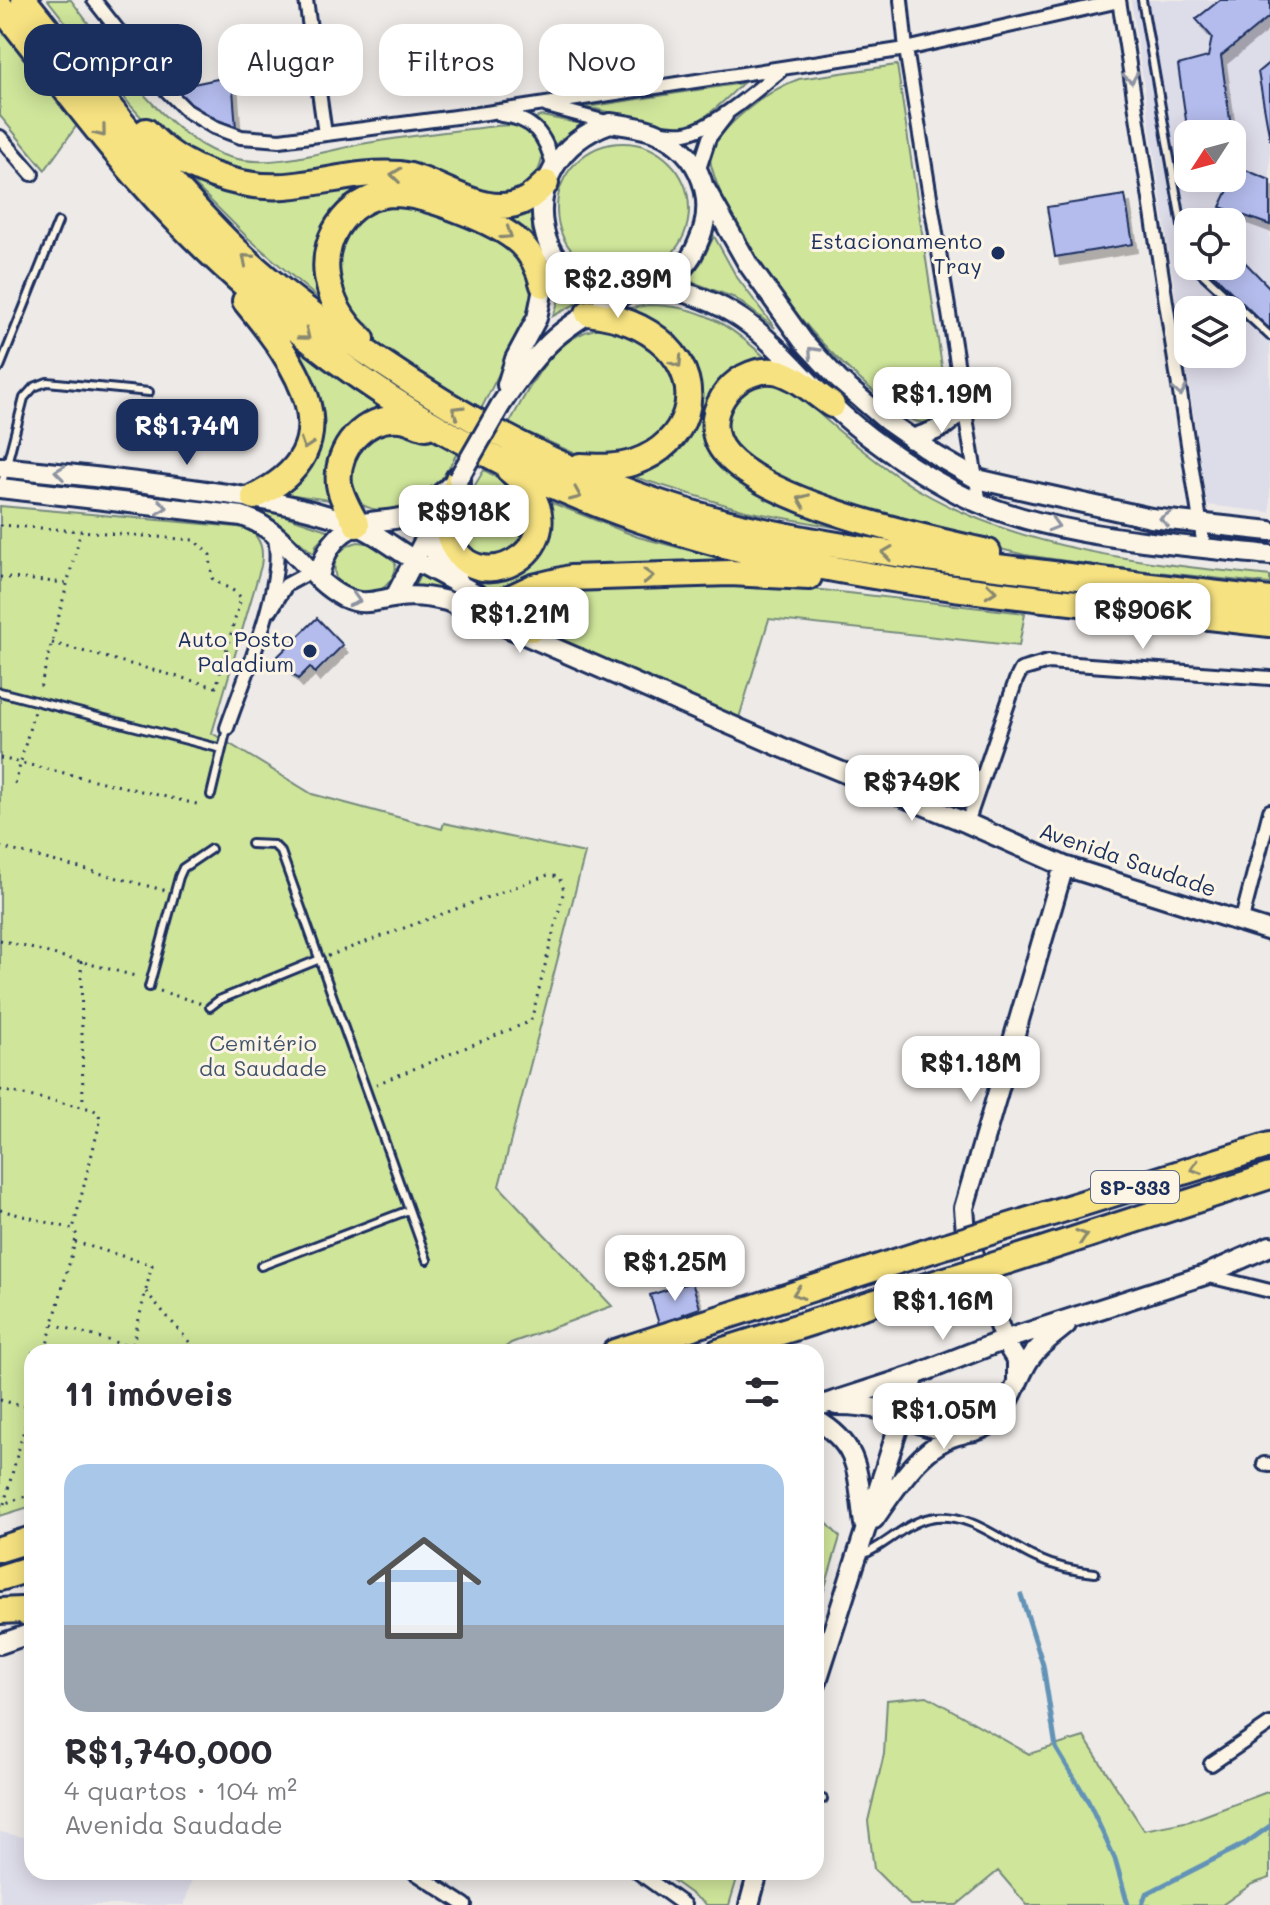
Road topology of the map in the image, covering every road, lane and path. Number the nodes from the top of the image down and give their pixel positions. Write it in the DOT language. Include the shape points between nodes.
graph roads {
  1 [pos="24,0"];
  2 [pos="39,0"];
  3 [pos="94,0"];
  4 [pos="306,0"];
  5 [pos="901,0"];
  6 [pos="1120,0"];
  7 [pos="1142,0"];
  8 [pos="0,6"];
  9 [pos="906,49"];
  10 [pos="784,68"];
  11 [pos="542,104"];
  12 [pos="730,110"];
  13 [pos="486,113"];
  14 [pos="610,123"];
  15 [pos="654,131"];
  16 [pos="325,134"];
  17 [pos="0,137"];
  18 [pos="699,169"];
  19 [pos="32,174"];
  20 [pos="549,174"];
  21 [pos="705,188"];
  22 [pos="1179,208"];
  23 [pos="58,222"];
  24 [pos="194,236"];
  25 [pos="548,244"];
  26 [pos="1209,280"];
  27 [pos="543,285"];
  28 [pos="660,288"];
  29 [pos="628,292"];
  30 [pos="588,313"];
  31 [pos="1270,336"];
  32 [pos="0,367"];
  33 [pos="415,385"];
  34 [pos="149,392"];
  35 [pos="832,405"];
  36 [pos="500,406"];
  37 [pos="962,408"];
  38 [pos="457,437"];
  39 [pos="911,439"];
  40 [pos="494,459"];
  41 [pos="553,461"];
  42 [pos="3,468"];
  43 [pos="458,479"];
  44 [pos="977,479"];
  45 [pos="0,489"];
  46 [pos="254,497"];
  47 [pos="980,504"];
  48 [pos="1201,523"];
  49 [pos="0,525"];
  50 [pos="357,525"];
  51 [pos="272,529"];
  52 [pos="429,529"];
  53 [pos="81,531"];
  54 [pos="1270,531"];
  55 [pos="1204,547"];
  56 [pos="1270,555"];
  57 [pos="416,561"];
  58 [pos="315,575"];
  59 [pos="0,577"];
  60 [pos="570,578"];
  61 [pos="67,583"];
  62 [pos="1123,583"];
  63 [pos="950,587"];
  64 [pos="473,592"];
  65 [pos="395,597"];
  66 [pos="1270,600"];
  67 [pos="488,611"];
  68 [pos="1270,624"];
  69 [pos="262,626"];
  70 [pos="532,629"];
  71 [pos="52,643"];
  72 [pos="576,656"];
  73 [pos="1270,678"];
  74 [pos="0,692"];
  75 [pos="37,701"];
  76 [pos="227,728"];
  77 [pos="222,749"];
  78 [pos="0,758"];
  79 [pos="21,763"];
  80 [pos="15,784"];
  81 [pos="211,795"];
  82 [pos="201,805"];
  83 [pos="1270,811"];
  84 [pos="967,823"];
  85 [pos="251,844"];
  86 [pos="0,847"];
  87 [pos="211,849"];
  88 [pos="1064,866"];
  89 [pos="175,893"];
  90 [pos="1241,923"];
  91 [pos="1270,931"];
  92 [pos="0,940"];
  93 [pos="320,959"];
  94 [pos="81,961"];
  95 [pos="149,987"];
  96 [pos="210,1007"];
  97 [pos="366,1088"];
  98 [pos="0,1090"];
  99 [pos="83,1107"];
  100 [pos="1270,1145"];
  101 [pos="1270,1176"];
  102 [pos="0,1210"];
  103 [pos="409,1210"];
  104 [pos="73,1229"];
  105 [pos="75,1242"];
  106 [pos="1270,1246"];
  107 [pos="427,1260"];
  108 [pos="261,1266"];
  109 [pos="1205,1275"];
  110 [pos="1270,1291"];
  111 [pos="146,1292"];
  112 [pos="1073,1319"];
  113 [pos="53,1324"];
  114 [pos="1004,1340"];
  115 [pos="47,1344"];
  116 [pos="114,1344"];
  117 [pos="133,1344"];
  118 [pos="191,1344"];
  119 [pos="640,1344"];
  120 [pos="743,1344"];
  121 [pos="915,1375"];
  122 [pos="1017,1384"];
  123 [pos="0,1400"];
  124 [pos="24,1406"];
  125 [pos="824,1409"];
  126 [pos="824,1410"];
  127 [pos="824,1417"];
  128 [pos="902,1417"];
  129 [pos="24,1431"];
  130 [pos="967,1433"];
  131 [pos="24,1497"];
  132 [pos="2,1504"];
  133 [pos="865,1531"];
  134 [pos="24,1542"];
  135 [pos="0,1549"];
  136 [pos="857,1557"];
  137 [pos="24,1570"];
  138 [pos="1095,1573"];
  139 [pos="0,1578"];
  140 [pos="0,1611"];
  141 [pos="24,1617"];
  142 [pos="24,1634"];
  143 [pos="0,1644"];
  144 [pos="824,1659"];
  145 [pos="1270,1724"];
  146 [pos="1211,1764"];
  147 [pos="426,1880"];
  148 [pos="649,1880"];
  149 [pos="756,1880"];
  150 [pos="465,1905"];
  151 [pos="684,1905"];
  152 [pos="749,1905"];
  33 -- 1 [label="highway, one-way" via="324,324 242,256 167,178"];
  20 -- 2 [label="highway, one-way" via="527,199 494,206 401,174 260,185 191,167 154,140"];
  3 -- 16 [label="street" via="161,85 187,111 214,127 241,137 280,140"];
  4 -- 16 [label="street"];
  5 -- 9 [label="street"];
  6 -- 9 [label="street"];
  6 -- 48 [label="street, one-way"];
  7 -- 22 [label="lane"];
  8 -- 24 [label="highway, one-way" via="143,184"];
  9 -- 10 [label="street"];
  9 -- 37 [label="street"];
  10 -- 11 [label="street"];
  10 -- 12 [label="street"];
  11 -- 13 [label="street"];
  11 -- 14 [label="street"];
  12 -- 15 [label="street" via="686,133"];
  12 -- 18 [label="street" via="709,138"];
  13 -- 16 [label="street"];
  13 -- 20 [label="street" via="515,116 536,127 543,136"];
  14 -- 15 [label="main road"];
  14 -- 20 [label="main road" via="578,138"];
  15 -- 18 [label="main road" via="673,141"];
  17 -- 19 [label="street"];
  18 -- 21 [label="main road"];
  20 -- 25 [label="main road" via="542,203"];
  21 -- 28 [label="main road" via="706,215 695,250"];
  39 -- 21 [label="main road, one-way" via="839,380 803,341 748,264"];
  23 -- 32 [label="lane"];
  24 -- 38 [label="highway, one-way" via="322,349"];
  24 -- 46 [label="highway, one-way" via="271,333 308,400 305,451 276,487"];
  25 -- 27 [label="main road"];
  25 -- 29 [label="main road" via="581,281"];
  26 -- 31 [label="lane"];
  33 -- 27 [label="highway, one-way" via="353,332 328,286 329,242 345,215 359,204 395,194 435,202 494,225 521,243"];
  27 -- 36 [label="main road" via="537,318 515,359"];
  28 -- 29 [label="main road"];
  28 -- 35 [label="main road" via="706,298 750,323"];
  29 -- 30 [label="main road"];
  30 -- 36 [label="main road" via="540,350"];
  30 -- 41 [label="highway, one-way" via="632,323 665,345 684,373 688,408 669,442 634,462 594,467"];
  41 -- 33 [label="highway, one-way"];
  34 -- 42 [label="lane" via="41,383 24,398"];
  35 -- 47 [label="main road" via="888,451"];
  62 -- 35 [label="highway, one-way" via="829,510 741,469 716,438 719,400 730,387 762,370 792,378"];
  36 -- 43 [label="main road, bridge"];
  37 -- 39 [label="main road" via="939,430"];
  37 -- 44 [label="street"];
  38 -- 40 [label="highway"];
  38 -- 50 [label="highway" via="402,419 373,424 353,437 339,466 339,486"];
  39 -- 44 [label="main road"];
  40 -- 43 [label="highway" via="521,480 540,520 529,551 516,562 487,568 458,553 448,522"];
  40 -- 63 [label="highway, one-way" via="680,533 776,558"];
  62 -- 41 [label="highway, one-way" via="824,544 665,505"];
  42 -- 45 [label="lane"];
  46 -- 42 [label="main road, one-way"];
  43 -- 50 [label="main road" via="417,512"];
  43 -- 52 [label="main road"];
  44 -- 47 [label="street"];
  48 -- 44 [label="main road, one-way" via="1151,518"];
  45 -- 51 [label="main road, one-way" via="242,516"];
  46 -- 50 [label="main road"];
  47 -- 55 [label="main road, one-way" via="1067,529"];
  48 -- 54 [label="main road"];
  48 -- 55 [label="street"];
  49 -- 53 [label="path"];
  50 -- 57 [label="main road"];
  50 -- 58 [label="main road" via="335,540"];
  51 -- 58 [label="main road"];
  51 -- 69 [label="street" via="278,556"];
  52 -- 57 [label="main road"];
  52 -- 64 [label="main road" via="434,551"];
  53 -- 61 [label="path"];
  53 -- 71 [label="path" via="194,540 210,555 212,578 241,598 216,687"];
  55 -- 56 [label="main road"];
  57 -- 64 [label="main road"];
  57 -- 65 [label="main road"];
  58 -- 65 [label="main road, one-way" via="362,604"];
  58 -- 69 [label="street" via="286,585"];
  59 -- 61 [label="path"];
  60 -- 63 [label="highway, one-way" via="730,573"];
  60 -- 67 [label="highway" via="533,587"];
  60 -- 70 [label="highway" via="550,587 535,603"];
  61 -- 71 [label="path"];
  62 -- 66 [label="highway"];
  63 -- 68 [label="highway, one-way"];
  64 -- 67 [label="main road"];
  65 -- 67 [label="main road" via="434,598"];
  67 -- 70 [label="main road"];
  67 -- 72 [label="main road"];
  69 -- 76 [label="street"];
  70 -- 72 [label="main road"];
  71 -- 75 [label="path"];
  72 -- 84 [label="main road, Avenida Saudade"];
  73 -- 84 [label="street" via="1048,662 1021,670"];
  74 -- 75 [label="lane"];
  75 -- 77 [label="lane"];
  75 -- 79 [label="path"];
  76 -- 77 [label="lane"];
  77 -- 81 [label="lane"];
  78 -- 79 [label="path"];
  79 -- 80 [label="path"];
  79 -- 82 [label="path"];
  83 -- 90 [label="street"];
  84 -- 88 [label="main road, Avenida Saudade"];
  85 -- 93 [label="lane" via="274,845 281,852"];
  86 -- 89 [label="path"];
  87 -- 89 [label="lane" via="183,868"];
  88 -- 90 [label="main road, Avenida Saudade"];
  88 -- 114 [label="main road" via="964,1208 966,1232"];
  89 -- 95 [label="lane"];
  90 -- 91 [label="main road, Avenida Saudade"];
  92 -- 94 [label="path"];
  93 -- 96 [label="lane"];
  93 -- 97 [label="lane"];
  93 -- 97 [label="path" via="548,875 559,877 564,890 531,1021"];
  94 -- 95 [label="path" via="144,978"];
  94 -- 99 [label="path"];
  95 -- 96 [label="path"];
  97 -- 103 [label="lane"];
  98 -- 99 [label="path"];
  99 -- 104 [label="path" via="99,1113 100,1122"];
  100 -- 119 [label="highway, SP-333, one-way, bridge"];
  120 -- 101 [label="highway, SP-333, one-way, bridge"];
  102 -- 104 [label="path"];
  103 -- 107 [label="lane"];
  103 -- 108 [label="lane"];
  104 -- 105 [label="path"];
  105 -- 111 [label="path" via="152,1265"];
  105 -- 113 [label="path"];
  106 -- 109 [label="main road"];
  109 -- 110 [label="street"];
  109 -- 112 [label="main road"];
  111 -- 117 [label="path"];
  111 -- 118 [label="path"];
  112 -- 114 [label="main road"];
  112 -- 122 [label="main road" via="1028,1361"];
  113 -- 115 [label="path"];
  113 -- 116 [label="path"];
  114 -- 121 [label="main road"];
  114 -- 122 [label="main road" via="1017,1361"];
  121 -- 125 [label="main road"];
  121 -- 128 [label="main road"];
  122 -- 130 [label="main road" via="997,1418"];
  123 -- 124 [label="path"];
  126 -- 128 [label="main road" via="853,1405"];
  127 -- 133 [label="main road" via="849,1447"];
  128 -- 130 [label="main road"];
  128 -- 133 [label="main road"];
  129 -- 132 [label="path"];
  130 -- 133 [label="main road" via="935,1446"];
  131 -- 132 [label="path"];
  133 -- 136 [label="main road"];
  134 -- 135 [label="highway"];
  136 -- 138 [label="lane" via="917,1521 957,1518 1035,1558"];
  136 -- 144 [label="main road"];
  137 -- 139 [label="highway"];
  140 -- 141 [label="highway" via="21,1610"];
  142 -- 143 [label="main road"];
  145 -- 146 [label="street"];
  147 -- 150 [label="street"];
  148 -- 151 [label="street"];
  149 -- 152 [label="main road"];
}
